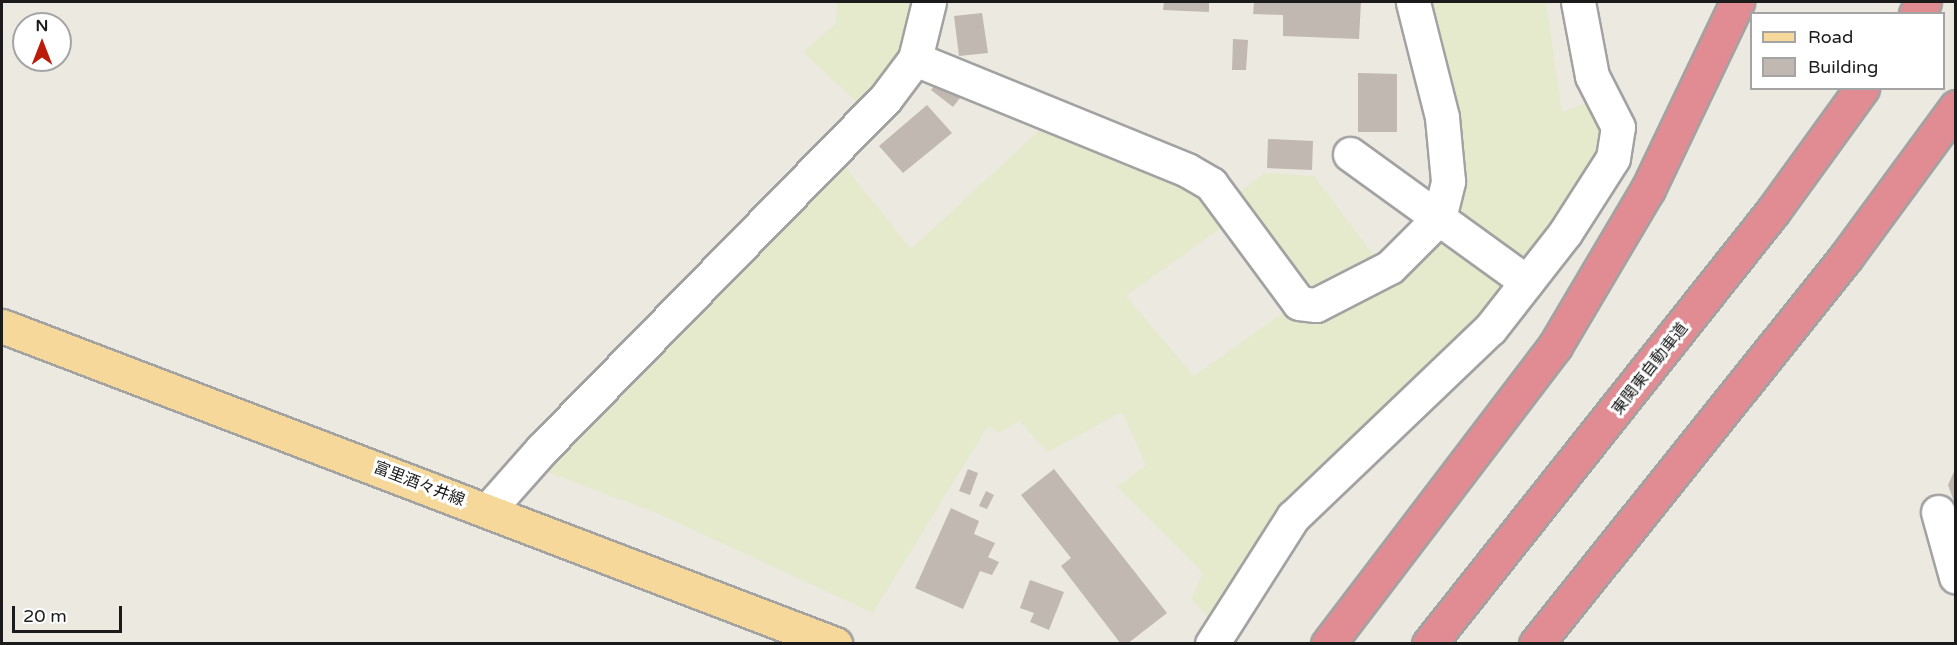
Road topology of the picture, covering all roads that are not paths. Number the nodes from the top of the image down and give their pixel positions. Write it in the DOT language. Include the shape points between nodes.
graph roads {
  1 [pos="929,2"];
  2 [pos="1413,2"];
  3 [pos="1578,2"];
  4 [pos="1737,2"];
  5 [pos="915,59"];
  6 [pos="1861,90"];
  7 [pos="1956,107"];
  8 [pos="1350,154"];
  9 [pos="1439,218"];
  10 [pos="1527,282"];
  11 [pos="2,326"];
  12 [pos="488,510"];
  13 [pos="1938,512"];
  14 [pos="1956,577"];
  15 [pos="836,644"];
  16 [pos="1212,644"];
  17 [pos="1328,644"];
  18 [pos="1429,644"];
  19 [pos="1536,644"];
  1 -- 5 [label="street"];
  2 -- 9 [label="street" via="1442,117 1448,181"];
  3 -- 10 [label="street" via="1592,76 1618,127 1613,158"];
  4 -- 17 [label="highway" via="1648,189 1555,346"];
  5 -- 9 [label="street" via="1188,170 1211,184 1299,303 1316,305 1390,267"];
  5 -- 12 [label="street" via="885,99 542,448"];
  6 -- 18 [label="highway, 東関東自動車道" via="1759,230"];
  7 -- 19 [label="highway" via="1846,257"];
  8 -- 9 [label="street"];
  9 -- 10 [label="street"];
  10 -- 16 [label="street" via="1490,329 1293,517"];
  11 -- 12 [label="main road, 富里酒々井線"];
  12 -- 15 [label="main road, 富里酒々井線"];
  13 -- 14 [label="street"];
}
